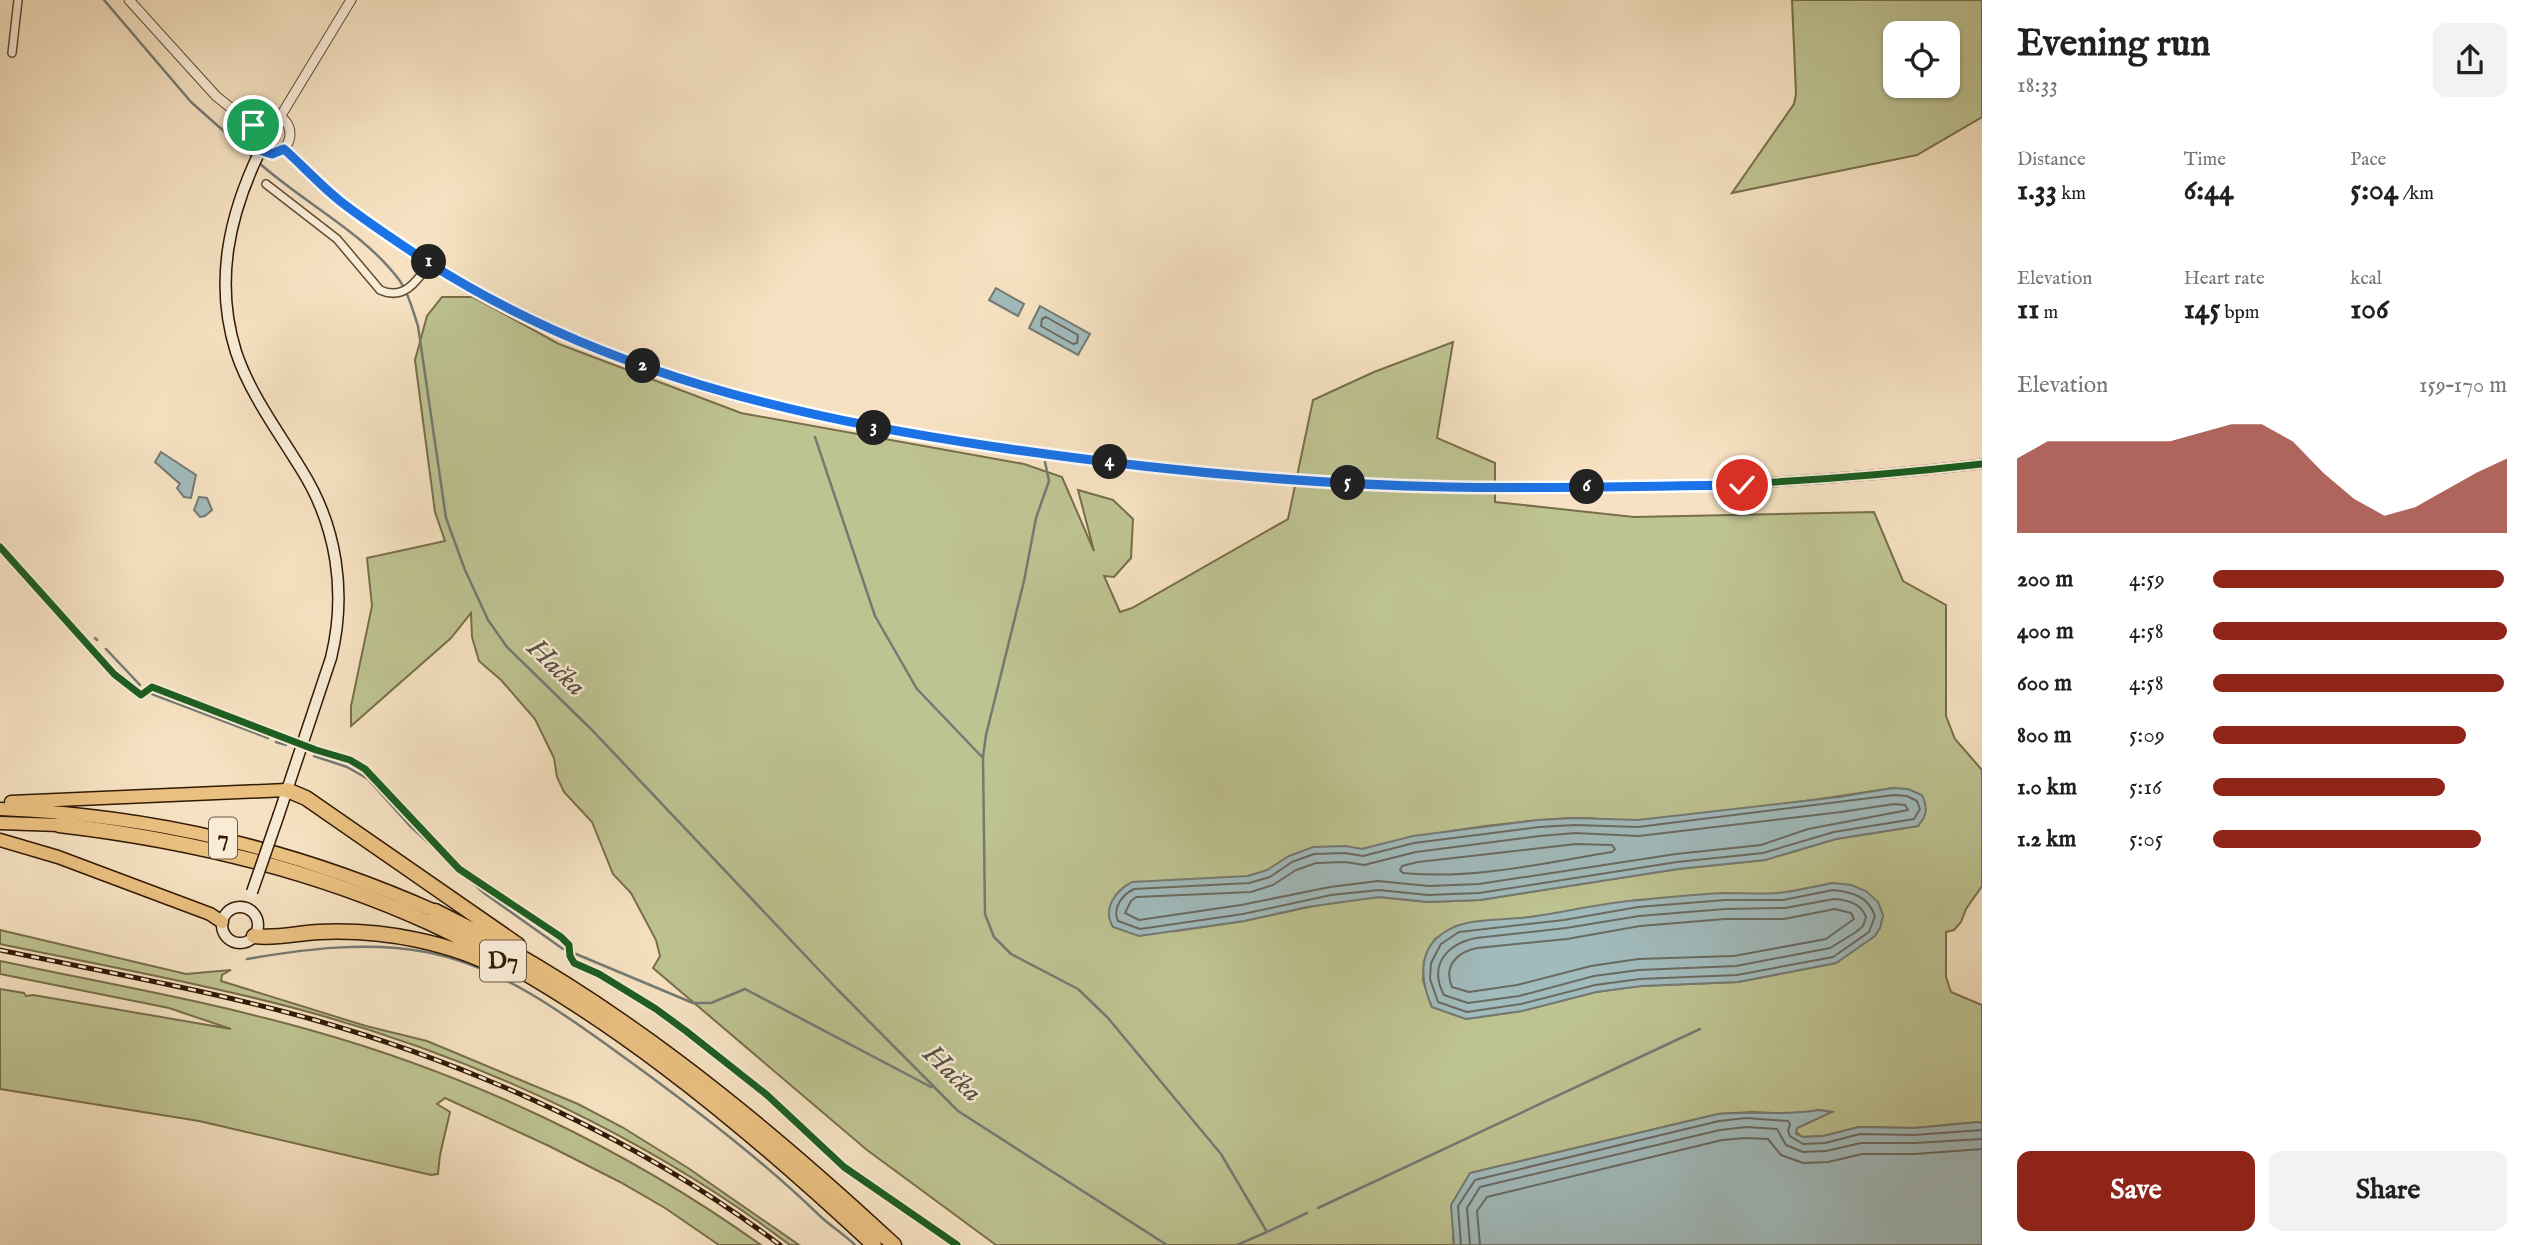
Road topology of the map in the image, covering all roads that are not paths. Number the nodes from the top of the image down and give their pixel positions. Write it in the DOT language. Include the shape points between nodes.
graph roads {
  1 [pos="18,0"];
  2 [pos="129,0"];
  3 [pos="351,0"];
  4 [pos="12,53"];
  5 [pos="280,117"];
  6 [pos="253,125"];
  7 [pos="284,149"];
  8 [pos="259,152"];
  9 [pos="266,184"];
  10 [pos="430,264"];
  11 [pos="1982,464"];
  12 [pos="0,547"];
  13 [pos="141,695"];
  14 [pos="287,790"];
  15 [pos="0,802"];
  16 [pos="0,809"];
  17 [pos="0,824"];
  18 [pos="59,825"];
  19 [pos="0,841"];
  20 [pos="246,908"];
  21 [pos="435,911"];
  22 [pos="222,922"];
  23 [pos="254,936"];
  24 [pos="585,1004"];
  25 [pos="874,1245"];
  26 [pos="894,1245"];
  1 -- 4 [label="street"];
  2 -- 6 [label="street" via="216,96"];
  3 -- 5 [label="street"];
  5 -- 6 [label="street" via="264,115"];
  5 -- 7 [label="street" via="290,129"];
  6 -- 8 [label="street" via="251,136"];
  7 -- 8 [label="street" via="272,154"];
  7 -- 10 [label="street" via="339,201"];
  8 -- 14 [label="main road" via="236,206 227,247 230,327 251,386 315,494 338,575 334,648"];
  9 -- 10 [label="street" via="337,239 380,290 397,294 413,285"];
  10 -- 11 [label="street" via="595,347 718,392 839,421 1050,455 1322,482 1463,487 1742,485"];
  12 -- 13 [label="street" via="114,674"];
  14 -- 15 [label="highway"];
  14 -- 20 [label="main road, bridge"];
  14 -- 24 [label="highway" via="306,798 577,982"];
  16 -- 21 [label="highway, 7" via="119,819 234,840 335,870"];
  17 -- 18 [label="highway"];
  18 -- 24 [label="highway, D7" via="178,842 327,882 473,944"];
  19 -- 22 [label="highway" via="58,857"];
  20 -- 22 [label="main road" via="231,910"];
  20 -- 23 [label="main road" via="255,917"];
  21 -- 24 [label="highway, D7" via="523,957"];
  22 -- 23 [label="main road" via="223,933 231,941 243,943"];
  23 -- 24 [label="highway" via="355,933 417,941 504,971 555,1001"];
  24 -- 25 [label="highway, D7" via="719,1110"];
  24 -- 26 [label="highway, D7" via="640,1033 764,1129"];
}
